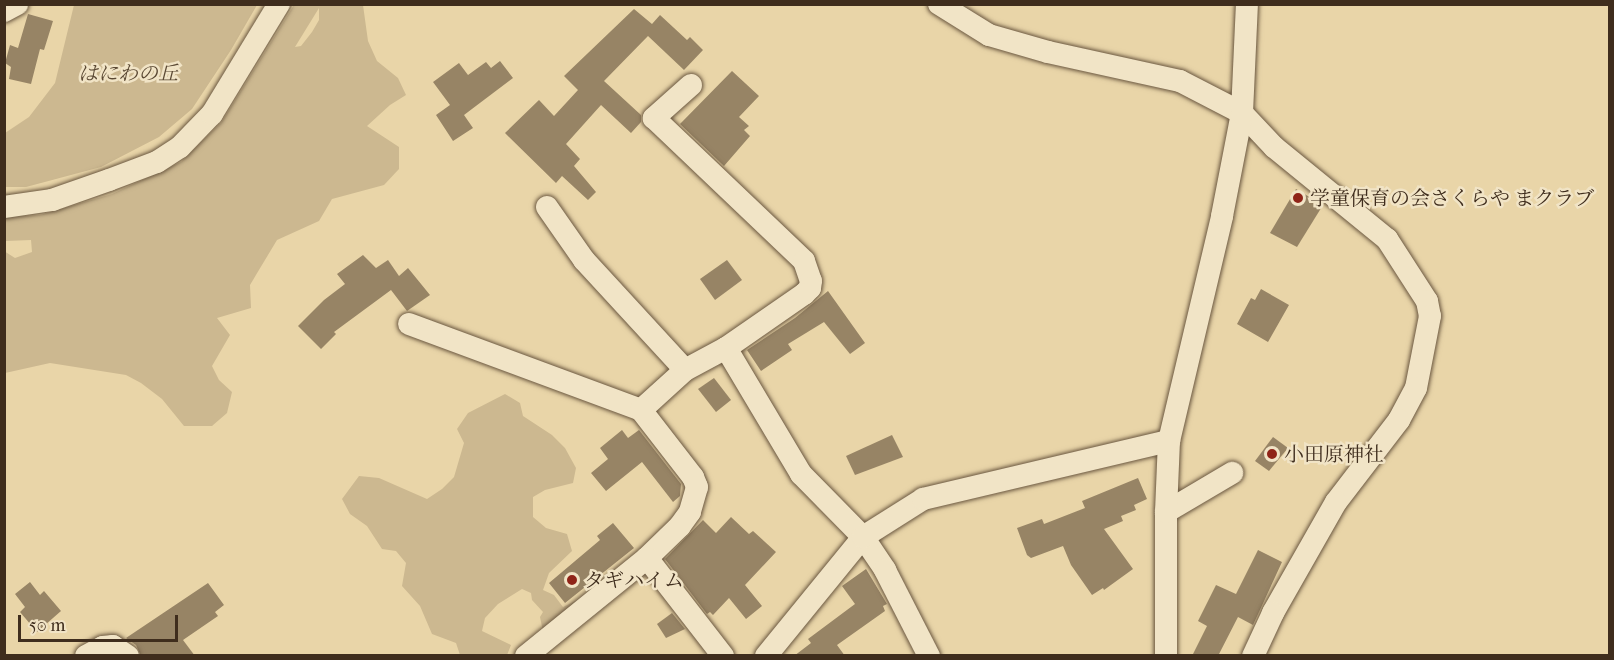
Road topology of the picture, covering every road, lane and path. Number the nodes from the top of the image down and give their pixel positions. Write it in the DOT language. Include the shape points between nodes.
graph roads {
  1 [pos="17,4"];
  2 [pos="279,4"];
  3 [pos="939,4"];
  4 [pos="1247,4"];
  5 [pos="4,11"];
  6 [pos="690,85"];
  7 [pos="1242,113"];
  8 [pos="4,207"];
  9 [pos="547,207"];
  10 [pos="408,324"];
  11 [pos="726,348"];
  12 [pos="685,370"];
  13 [pos="641,410"];
  14 [pos="1169,441"];
  15 [pos="1232,473"];
  16 [pos="1166,512"];
  17 [pos="863,537"];
  18 [pos="647,558"];
  19 [pos="926,655"];
  20 [pos="86,656"];
  21 [pos="128,656"];
  22 [pos="526,656"];
  23 [pos="723,656"];
  24 [pos="766,656"];
  25 [pos="1166,656"];
  26 [pos="1253,656"];
  1 -- 5 [label="street"];
  2 -- 8 [label="street" via="212,114 180,147 157,162 52,200"];
  3 -- 7 [label="street" via="989,35 1180,81"];
  4 -- 7 [label="street"];
  6 -- 11 [label="street" via="654,118 804,261 812,281 804,294"];
  7 -- 14 [label="street"];
  7 -- 26 [label="street" via="1274,147 1387,239 1427,301 1430,316 1412,396 1399,420 1336,502"];
  9 -- 12 [label="street" via="584,260"];
  10 -- 13 [label="street"];
  11 -- 12 [label="street"];
  11 -- 17 [label="street" via="801,474"];
  12 -- 13 [label="street"];
  13 -- 18 [label="street" via="697,487 690,512"];
  14 -- 16 [label="street"];
  14 -- 17 [label="street" via="923,499"];
  15 -- 16 [label="street"];
  16 -- 25 [label="street"];
  17 -- 19 [label="street" via="885,570"];
  17 -- 24 [label="street"];
  18 -- 22 [label="street"];
  18 -- 23 [label="street"];
  20 -- 21 [label="street" via="113,646"];
}
